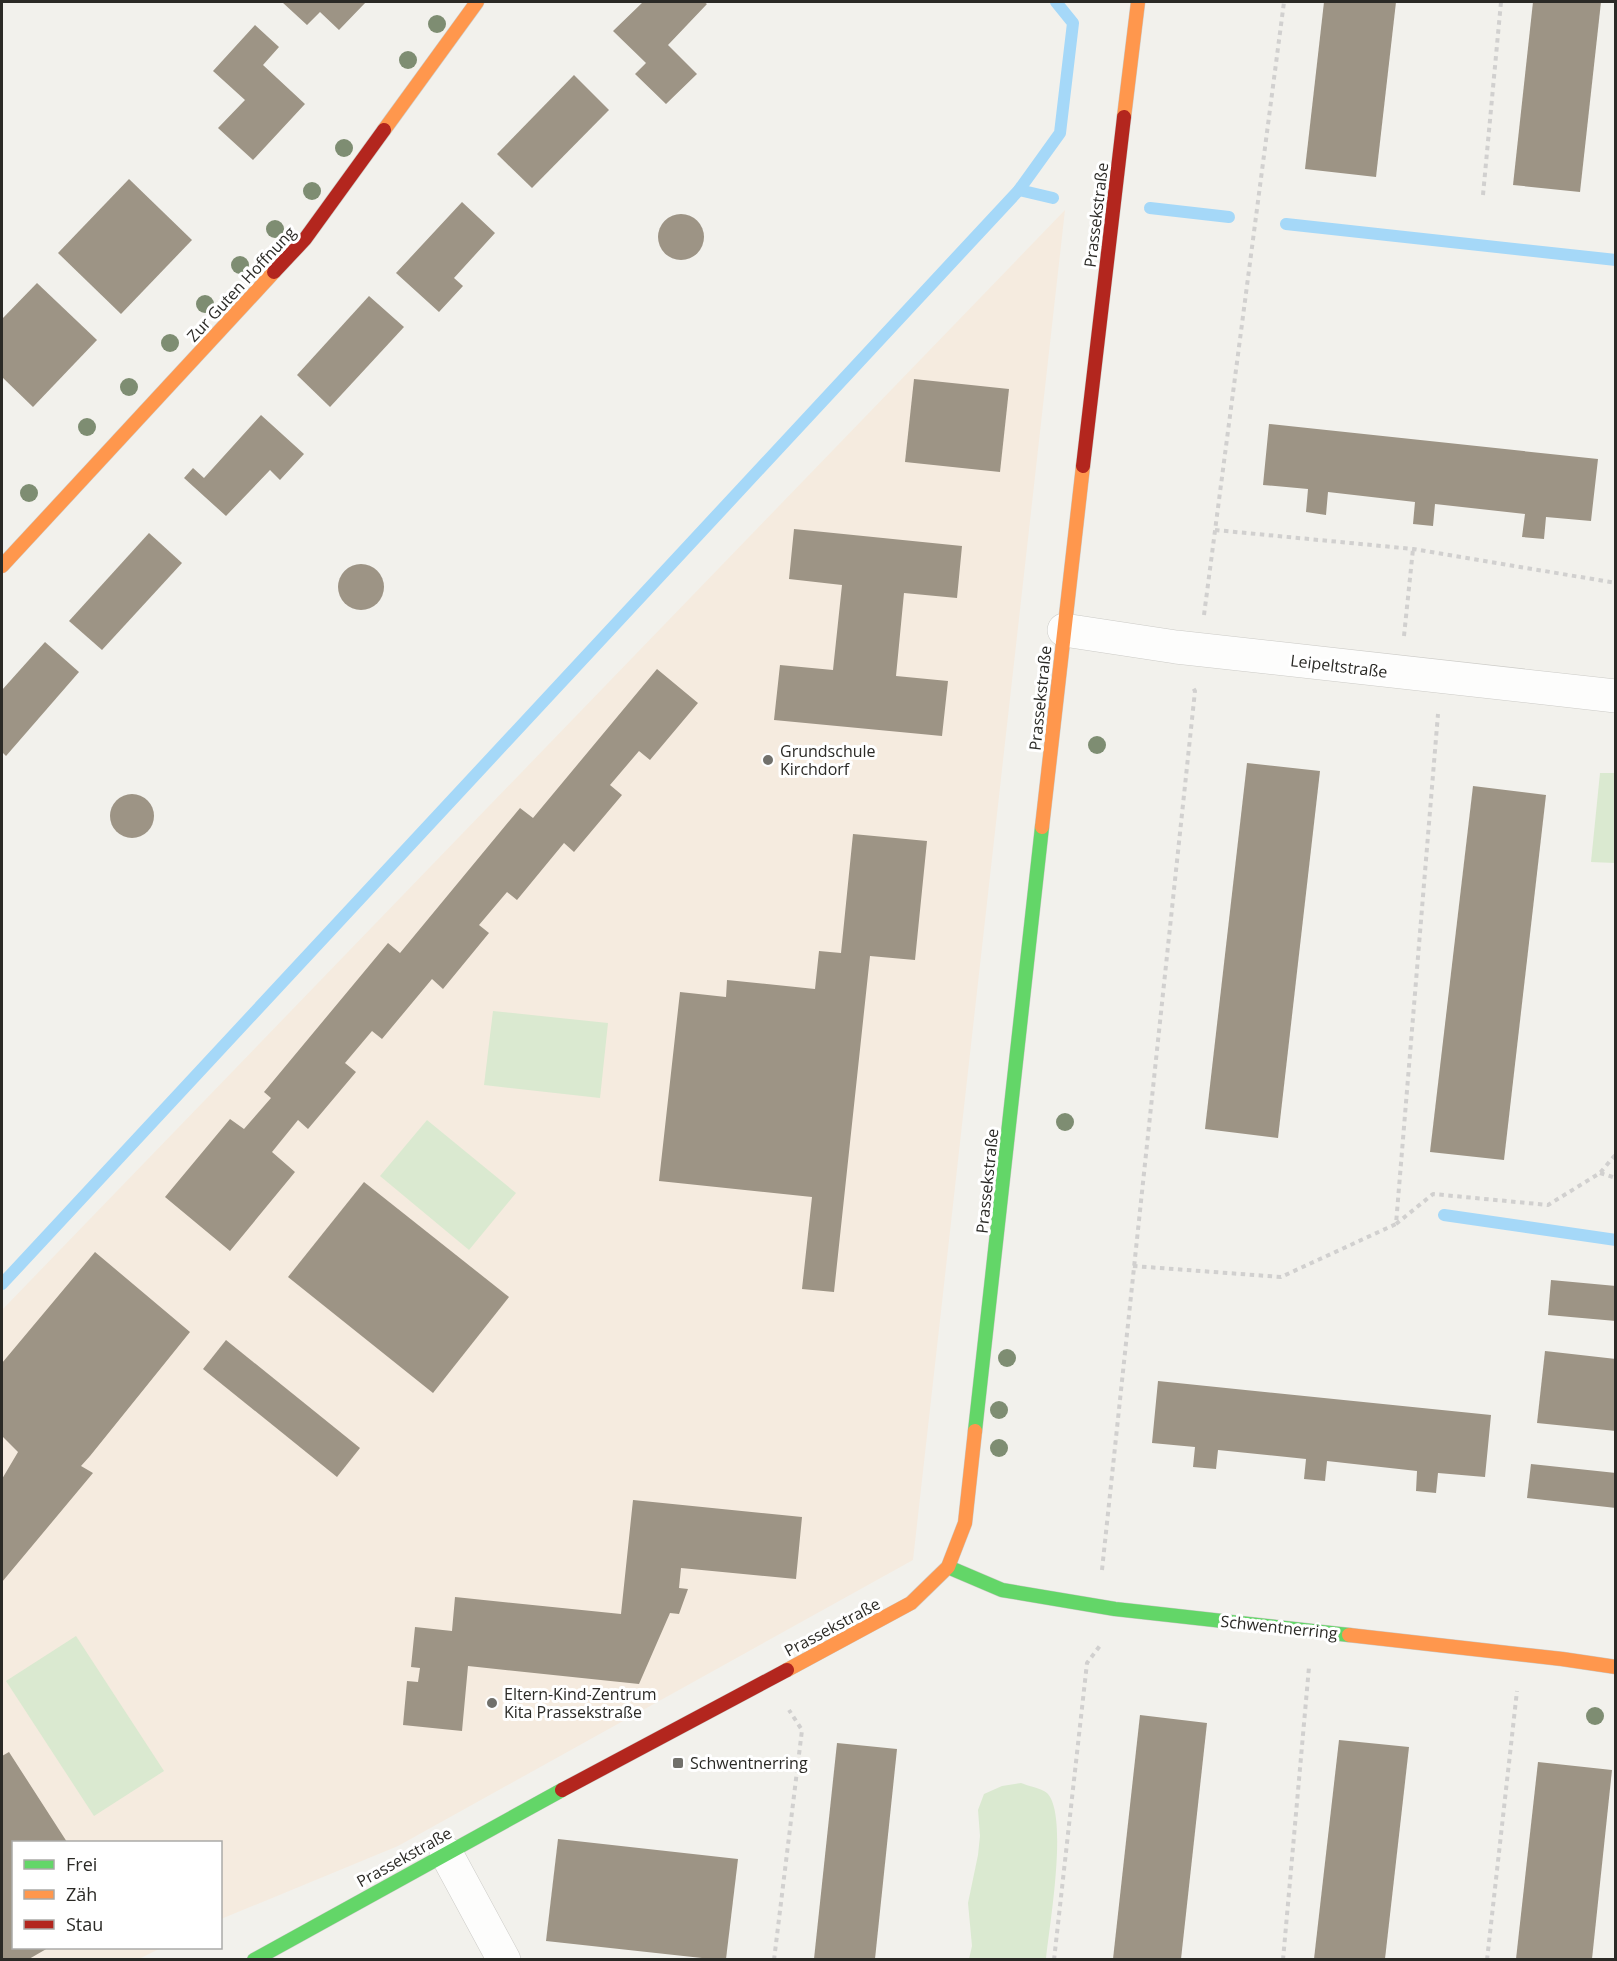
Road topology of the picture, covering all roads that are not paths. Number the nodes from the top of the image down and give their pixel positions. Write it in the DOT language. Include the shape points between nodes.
graph roads {
  1 [pos="477,2"];
  2 [pos="1138,2"];
  3 [pos="2,566"];
  4 [pos="1064,630"];
  5 [pos="1616,696"];
  6 [pos="948,1567"];
  7 [pos="1616,1666"];
  8 [pos="446,1853"];
  9 [pos="254,1959"];
  10 [pos="504,1959"];
  1 -- 3 [label="street, Zur Guten Hoffnung" via="305,239"];
  2 -- 4 [label="street, Prassekstraße"];
  4 -- 5 [label="street, Leipeltstraße" via="1176,647"];
  4 -- 6 [label="street, Prassekstraße" via="965,1523"];
  6 -- 7 [label="street, Schwentnerring" via="1002,1590 1114,1610"];
  6 -- 8 [label="street, Prassekstraße" via="910,1603"];
  8 -- 9 [label="street, Prassekstraße"];
  8 -- 10 [label="street"];
}
